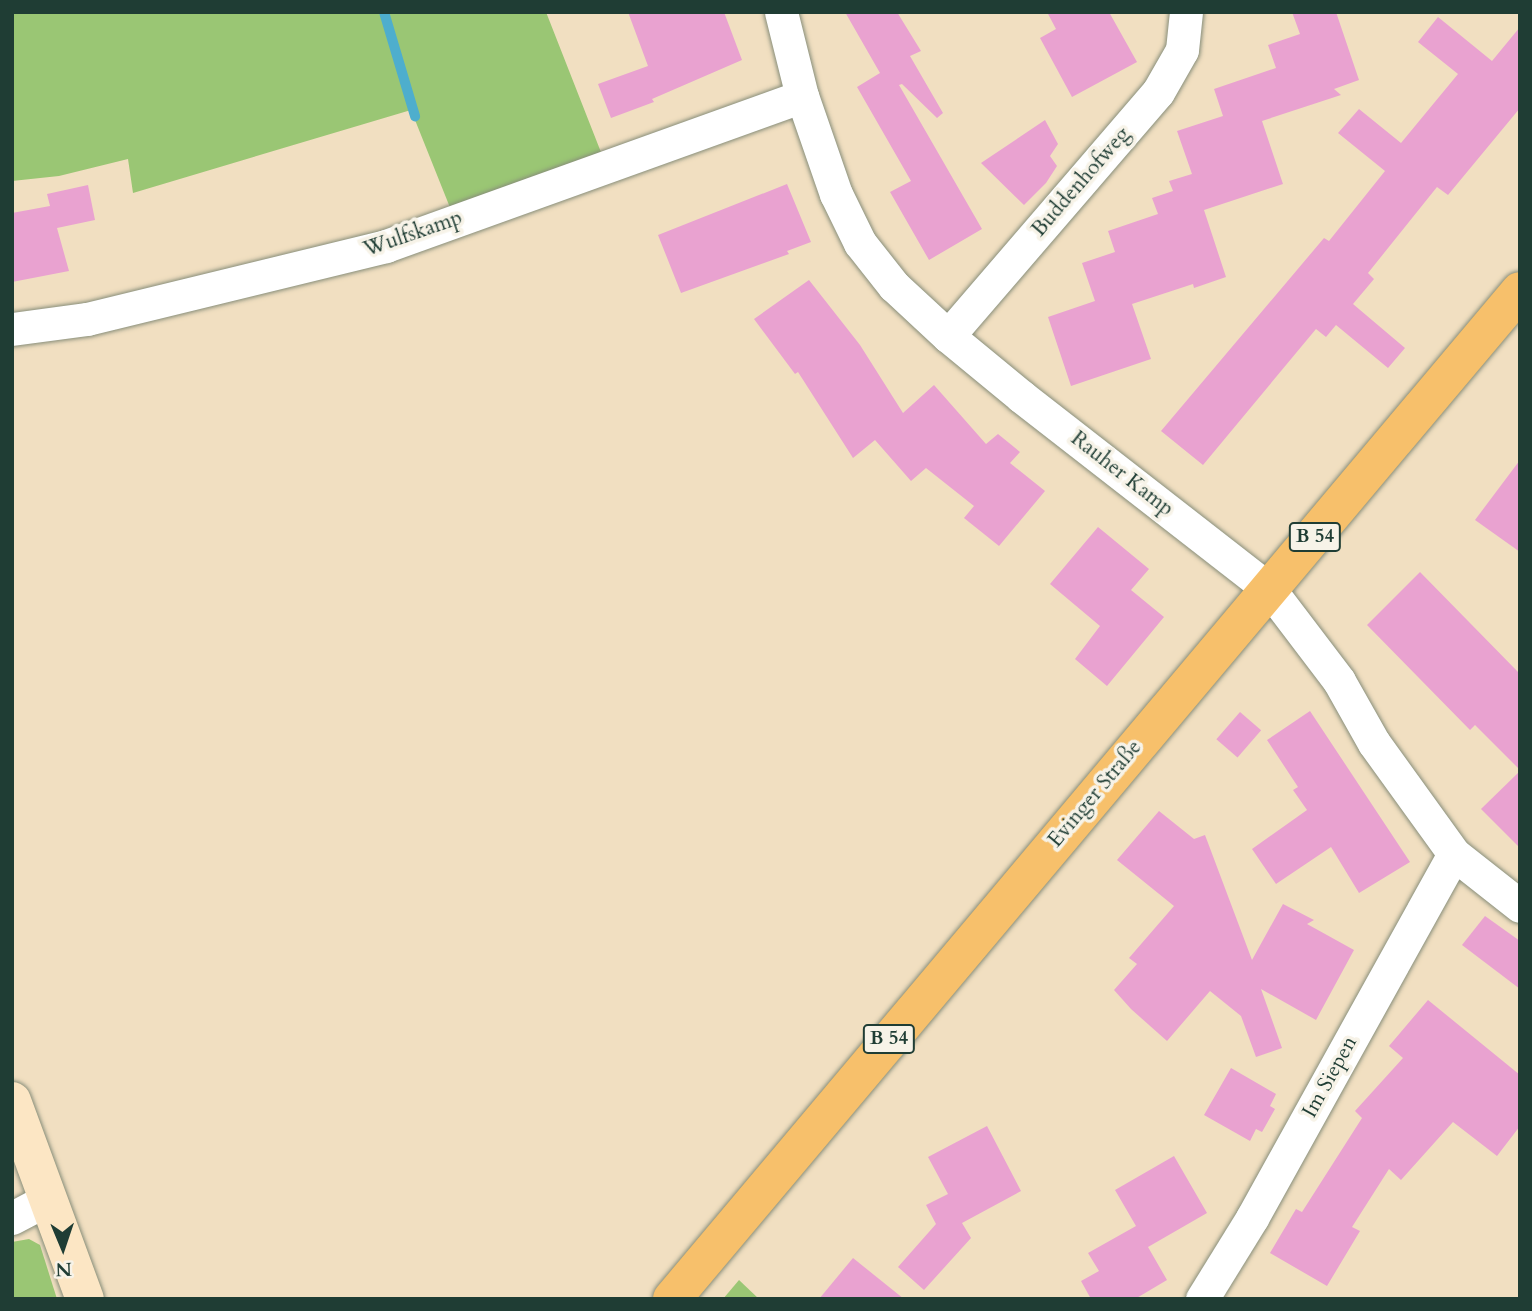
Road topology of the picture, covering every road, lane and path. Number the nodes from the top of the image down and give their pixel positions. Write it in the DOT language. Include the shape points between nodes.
graph roads {
  1 [pos="781,12"];
  2 [pos="1186,12"];
  3 [pos="803,96"];
  4 [pos="1520,291"];
  5 [pos="12,330"];
  6 [pos="948,337"];
  7 [pos="1270,590"];
  8 [pos="1454,854"];
  9 [pos="1520,906"];
  10 [pos="12,1101"];
  11 [pos="48,1199"];
  12 [pos="12,1218"];
  13 [pos="85,1299"];
  14 [pos="671,1299"];
  15 [pos="1202,1299"];
  1 -- 3 [label="street, Rauher Kamp"];
  2 -- 6 [label="street, Buddenhofweg" via="1182,50 1158,92"];
  3 -- 5 [label="street, Wulfskamp" via="386,246 87,319"];
  3 -- 6 [label="street, Rauher Kamp" via="836,194 860,243 894,286"];
  4 -- 7 [label="main road, Evinger Straße / B 54"];
  6 -- 7 [label="street, Rauher Kamp"];
  7 -- 8 [label="street, Rauher Kamp" via="1339,681 1374,743"];
  7 -- 14 [label="main road, Evinger Straße / B 54"];
  8 -- 9 [label="street, Rauher Kamp"];
  8 -- 15 [label="street, Im Siepen" via="1252,1218"];
  10 -- 11 [label="street"];
  11 -- 12 [label="street"];
  11 -- 13 [label="street"];
}
